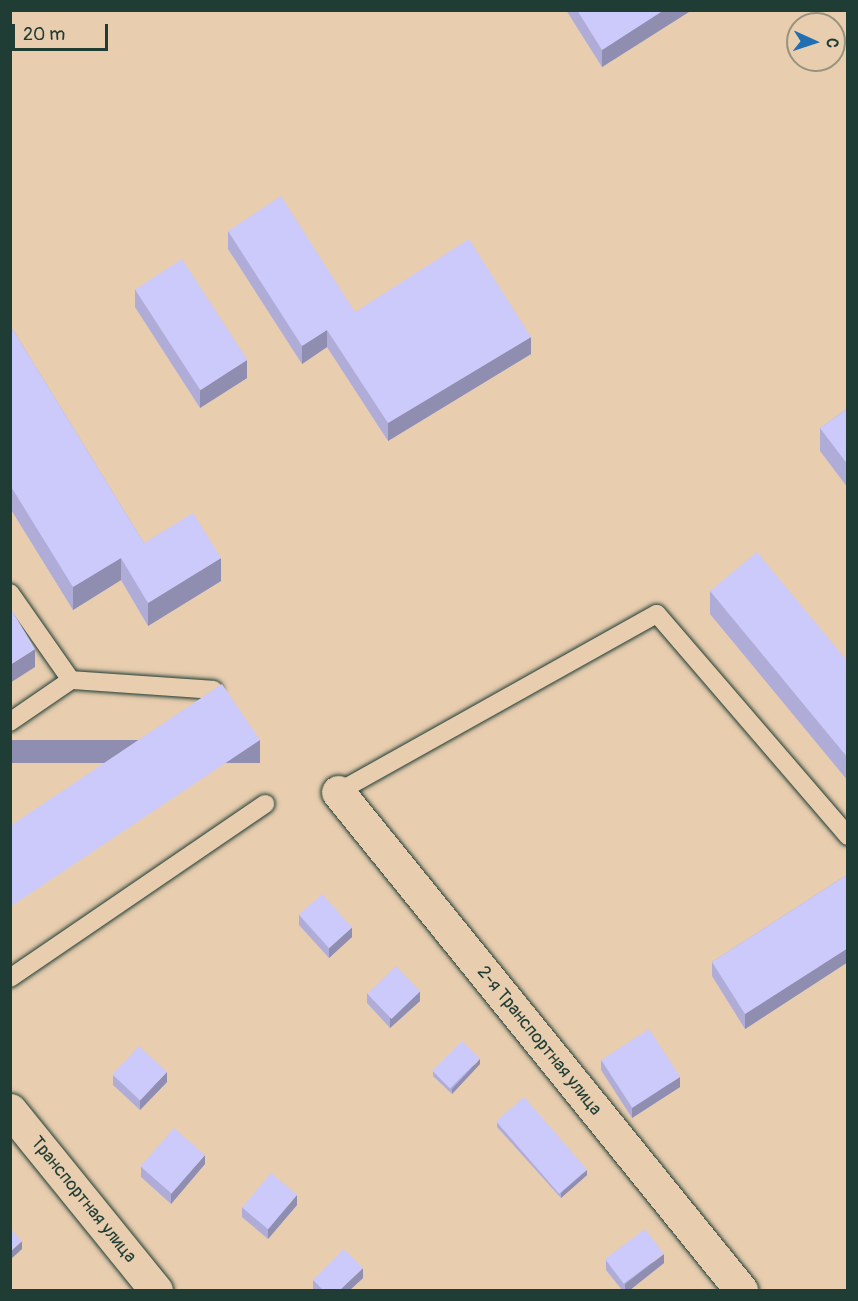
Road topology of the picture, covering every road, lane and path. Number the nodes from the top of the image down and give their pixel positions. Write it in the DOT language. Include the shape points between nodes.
graph roads {
  1 [pos="10,593"];
  2 [pos="71,680"];
  3 [pos="214,690"];
  4 [pos="10,722"];
  5 [pos="338,792"];
  6 [pos="265,804"];
  7 [pos="848,836"];
  8 [pos="10,978"];
  9 [pos="10,1110"];
  10 [pos="156,1290"];
  11 [pos="741,1290"];
  1 -- 2 [label="lane"];
  2 -- 3 [label="lane"];
  2 -- 4 [label="lane"];
  5 -- 7 [label="lane" via="657,614"];
  5 -- 11 [label="street, 2-я Транспортная улица"];
  6 -- 8 [label="lane"];
  9 -- 10 [label="street, Транспортная улица"];
}
